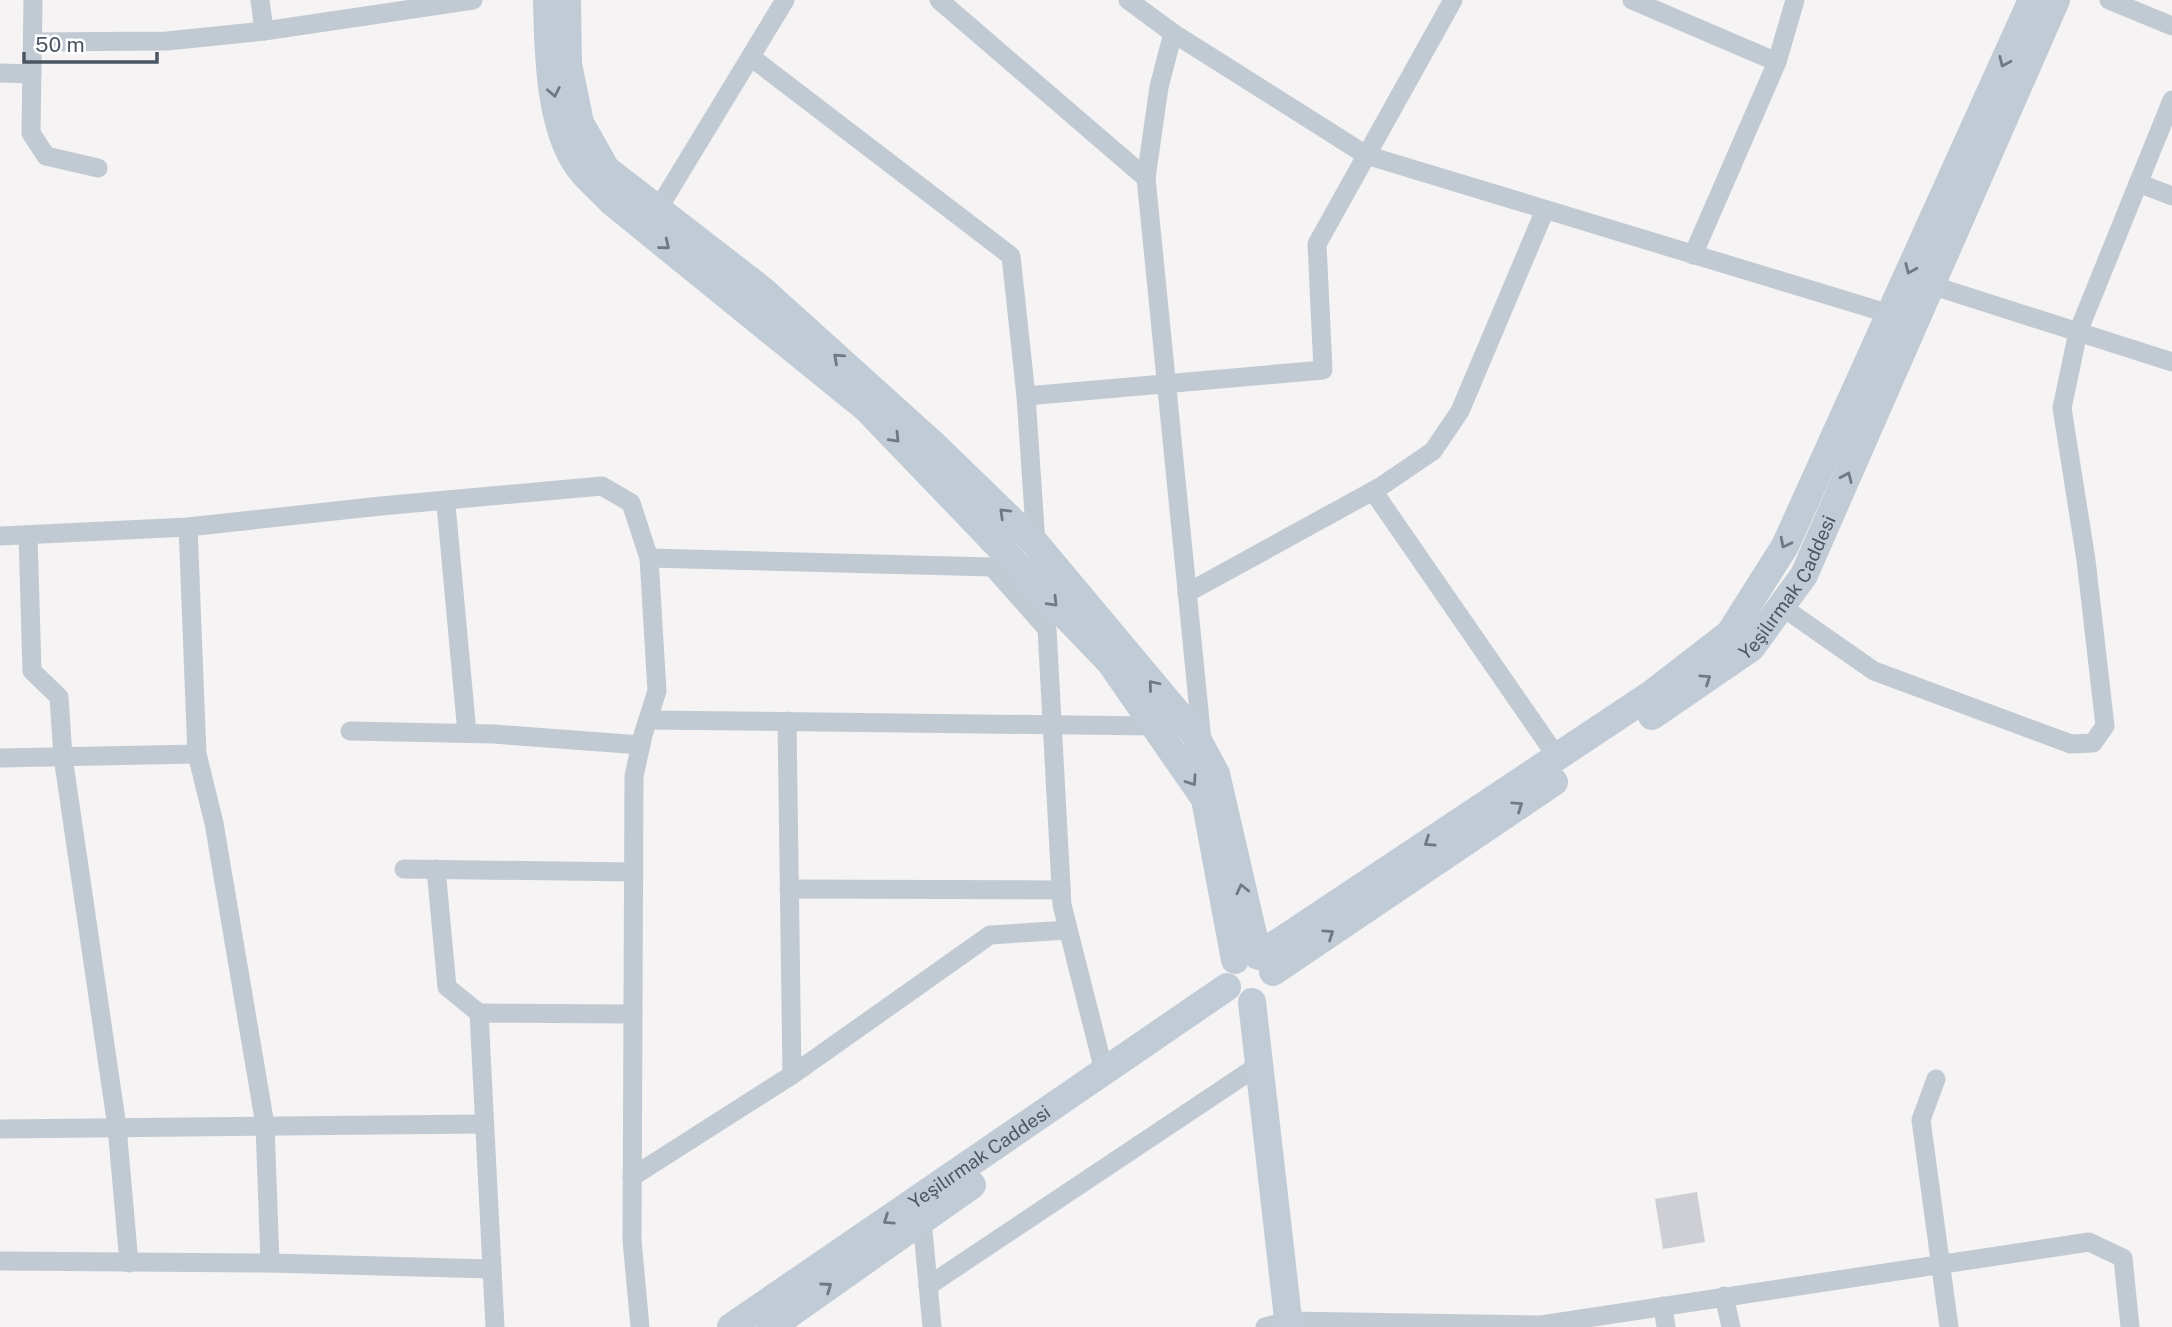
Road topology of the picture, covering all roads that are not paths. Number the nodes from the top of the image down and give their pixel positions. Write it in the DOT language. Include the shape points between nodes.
graph roads {
  1 [pos="33,0"];
  2 [pos="260,0"];
  3 [pos="473,0"];
  4 [pos="547,0"];
  5 [pos="567,0"];
  6 [pos="785,0"];
  7 [pos="939,0"];
  8 [pos="1128,0"];
  9 [pos="1453,0"];
  10 [pos="1632,0"];
  11 [pos="1795,0"];
  12 [pos="2032,0"];
  13 [pos="2056,0"];
  14 [pos="2109,0"];
  15 [pos="400,5"];
  16 [pos="2172,26"];
  17 [pos="264,31"];
  18 [pos="1172,33"];
  19 [pos="33,42"];
  20 [pos="751,57"];
  21 [pos="1777,62"];
  22 [pos="0,74"];
  23 [pos="32,74"];
  24 [pos="2172,100"];
  25 [pos="1366,155"];
  26 [pos="98,168"];
  27 [pos="1146,178"];
  28 [pos="2138,183"];
  29 [pos="2172,196"];
  30 [pos="658,209"];
  31 [pos="1545,210"];
  32 [pos="1693,255"];
  33 [pos="1931,285"];
  34 [pos="1890,314"];
  35 [pos="2078,332"];
  36 [pos="2172,362"];
  37 [pos="1166,384"];
  38 [pos="1026,396"];
  39 [pos="1373,491"];
  40 [pos="446,505"];
  41 [pos="188,527"];
  42 [pos="29,535"];
  43 [pos="0,536"];
  44 [pos="1036,544"];
  45 [pos="649,558"];
  46 [pos="1187,593"];
  47 [pos="1781,606"];
  48 [pos="648,720"];
  49 [pos="787,721"];
  50 [pos="1052,725"];
  51 [pos="1154,726"];
  52 [pos="350,731"];
  53 [pos="467,733"];
  54 [pos="641,745"];
  55 [pos="1202,749"];
  56 [pos="197,754"];
  57 [pos="62,757"];
  58 [pos="1557,757"];
  59 [pos="0,758"];
  60 [pos="404,869"];
  61 [pos="436,869"];
  62 [pos="634,872"];
  63 [pos="789,889"];
  64 [pos="1061,891"];
  65 [pos="1068,930"];
  66 [pos="1255,962"];
  67 [pos="1239,996"];
  68 [pos="479,1013"];
  69 [pos="633,1014"];
  70 [pos="1259,1065"];
  71 [pos="1104,1071"];
  72 [pos="792,1076"];
  73 [pos="1936,1079"];
  74 [pos="265,1125"];
  75 [pos="483,1125"];
  76 [pos="117,1127"];
  77 [pos="0,1129"];
  78 [pos="632,1177"];
  79 [pos="922,1220"];
  80 [pos="0,1261"];
  81 [pos="129,1263"];
  82 [pos="270,1263"];
  83 [pos="1939,1265"];
  84 [pos="491,1269"];
  85 [pos="928,1286"];
  86 [pos="1724,1296"];
  87 [pos="1663,1306"];
  88 [pos="1281,1325"];
  89 [pos="1541,1326"];
  90 [pos="495,1327"];
  91 [pos="640,1327"];
  92 [pos="732,1327"];
  93 [pos="771,1327"];
  94 [pos="932,1327"];
  95 [pos="1666,1327"];
  96 [pos="1731,1327"];
  97 [pos="1949,1327"];
  98 [pos="2130,1327"];
  1 -- 19 [label="street"];
  2 -- 17 [label="street"];
  3 -- 15 [label="street"];
  4 -- 51 [label="main road, one-way" via="548,62 561,127 577,165 612,202 867,409 1110,662"];
  5 -- 30 [label="main road" via="568,64 580,123 606,169"];
  6 -- 20 [label="street"];
  7 -- 27 [label="street"];
  8 -- 18 [label="street"];
  9 -- 25 [label="street"];
  10 -- 21 [label="street"];
  11 -- 21 [label="street"];
  12 -- 34 [label="main road, Yeşilırmak Caddesi, one-way"];
  13 -- 33 [label="main road, Yeşilırmak Caddesi"];
  14 -- 16 [label="street"];
  15 -- 17 [label="street"];
  17 -- 19 [label="street" via="167,41"];
  18 -- 25 [label="street"];
  18 -- 27 [label="street"];
  19 -- 23 [label="street"];
  20 -- 30 [label="street"];
  20 -- 38 [label="street" via="1011,256"];
  21 -- 32 [label="street"];
  22 -- 23 [label="street"];
  23 -- 26 [label="street" via="31,133 46,156"];
  24 -- 28 [label="street"];
  25 -- 31 [label="street"];
  25 -- 37 [label="street" via="1317,244 1323,370"];
  27 -- 37 [label="street"];
  28 -- 29 [label="street"];
  28 -- 35 [label="street"];
  44 -- 30 [label="main road, one-way" via="761,289"];
  31 -- 32 [label="street"];
  31 -- 39 [label="street" via="1460,411 1433,451"];
  32 -- 34 [label="street"];
  33 -- 35 [label="street"];
  47 -- 33 [label="main road, Yeşilırmak Caddesi, one-way" via="1804,575"];
  34 -- 58 [label="main road, Yeşilırmak Caddesi, one-way" via="1785,546 1730,633 1650,695"];
  35 -- 36 [label="street"];
  35 -- 47 [label="street" via="2062,408 2086,559 2105,726 2093,743 2071,744 1874,671"];
  37 -- 38 [label="street"];
  37 -- 46 [label="street"];
  38 -- 44 [label="street"];
  39 -- 46 [label="street"];
  39 -- 58 [label="street"];
  40 -- 53 [label="street"];
  41 -- 42 [label="street"];
  41 -- 45 [label="street" via="602,486 631,503"];
  41 -- 56 [label="street"];
  42 -- 43 [label="street"];
  42 -- 57 [label="street" via="32,671 59,697"];
  55 -- 44 [label="main road, one-way" via="1194,733"];
  45 -- 48 [label="street" via="657,691"];
  45 -- 50 [label="street" via="992,567 1046,629"];
  46 -- 55 [label="street"];
  66 -- 47 [label="main road, Yeşilırmak Caddesi, one-way" via="1751,648"];
  48 -- 49 [label="street"];
  48 -- 54 [label="street"];
  49 -- 50 [label="street"];
  49 -- 63 [label="street"];
  50 -- 51 [label="street"];
  50 -- 64 [label="street"];
  51 -- 66 [label="main road, one-way" via="1205,799"];
  52 -- 53 [label="street"];
  53 -- 54 [label="street"];
  54 -- 62 [label="street" via="634,776"];
  66 -- 55 [label="main road, one-way" via="1216,774"];
  56 -- 57 [label="street"];
  56 -- 74 [label="street" via="214,823"];
  57 -- 59 [label="street"];
  57 -- 76 [label="street"];
  58 -- 66 [label="main road, Yeşilırmak Caddesi, one-way"];
  60 -- 61 [label="street"];
  61 -- 62 [label="street"];
  61 -- 68 [label="street" via="447,987"];
  62 -- 69 [label="street"];
  63 -- 64 [label="street"];
  63 -- 72 [label="street"];
  64 -- 65 [label="street"];
  65 -- 71 [label="street"];
  65 -- 72 [label="street" via="990,935"];
  66 -- 67 [label="main road" via="1227,972"];
  66 -- 67 [label="main road" via="1273,981 1267,995"];
  67 -- 70 [label="main road"];
  67 -- 71 [label="main road, Yeşilırmak Caddesi"];
  67 -- 79 [label="main road, Yeşilırmak Caddesi"];
  68 -- 69 [label="street"];
  68 -- 75 [label="street"];
  69 -- 78 [label="street"];
  70 -- 85 [label="street"];
  70 -- 88 [label="main road"];
  71 -- 92 [label="main road, Yeşilırmak Caddesi, one-way"];
  72 -- 78 [label="street"];
  73 -- 83 [label="street" via="1921,1120"];
  74 -- 75 [label="street"];
  74 -- 76 [label="street"];
  74 -- 82 [label="street"];
  75 -- 84 [label="street"];
  76 -- 77 [label="street"];
  76 -- 81 [label="street"];
  78 -- 91 [label="street"];
  79 -- 85 [label="street"];
  93 -- 79 [label="main road, Yeşilırmak Caddesi, one-way"];
  80 -- 81 [label="street"];
  81 -- 82 [label="street"];
  82 -- 84 [label="street"];
  83 -- 86 [label="street"];
  83 -- 97 [label="street"];
  83 -- 98 [label="street" via="2089,1242 2123,1258"];
  84 -- 90 [label="street"];
  85 -- 94 [label="street"];
  86 -- 87 [label="street"];
  86 -- 96 [label="street"];
  87 -- 89 [label="street"];
  87 -- 95 [label="street"];
  88 -- 89 [label="street"];
}
